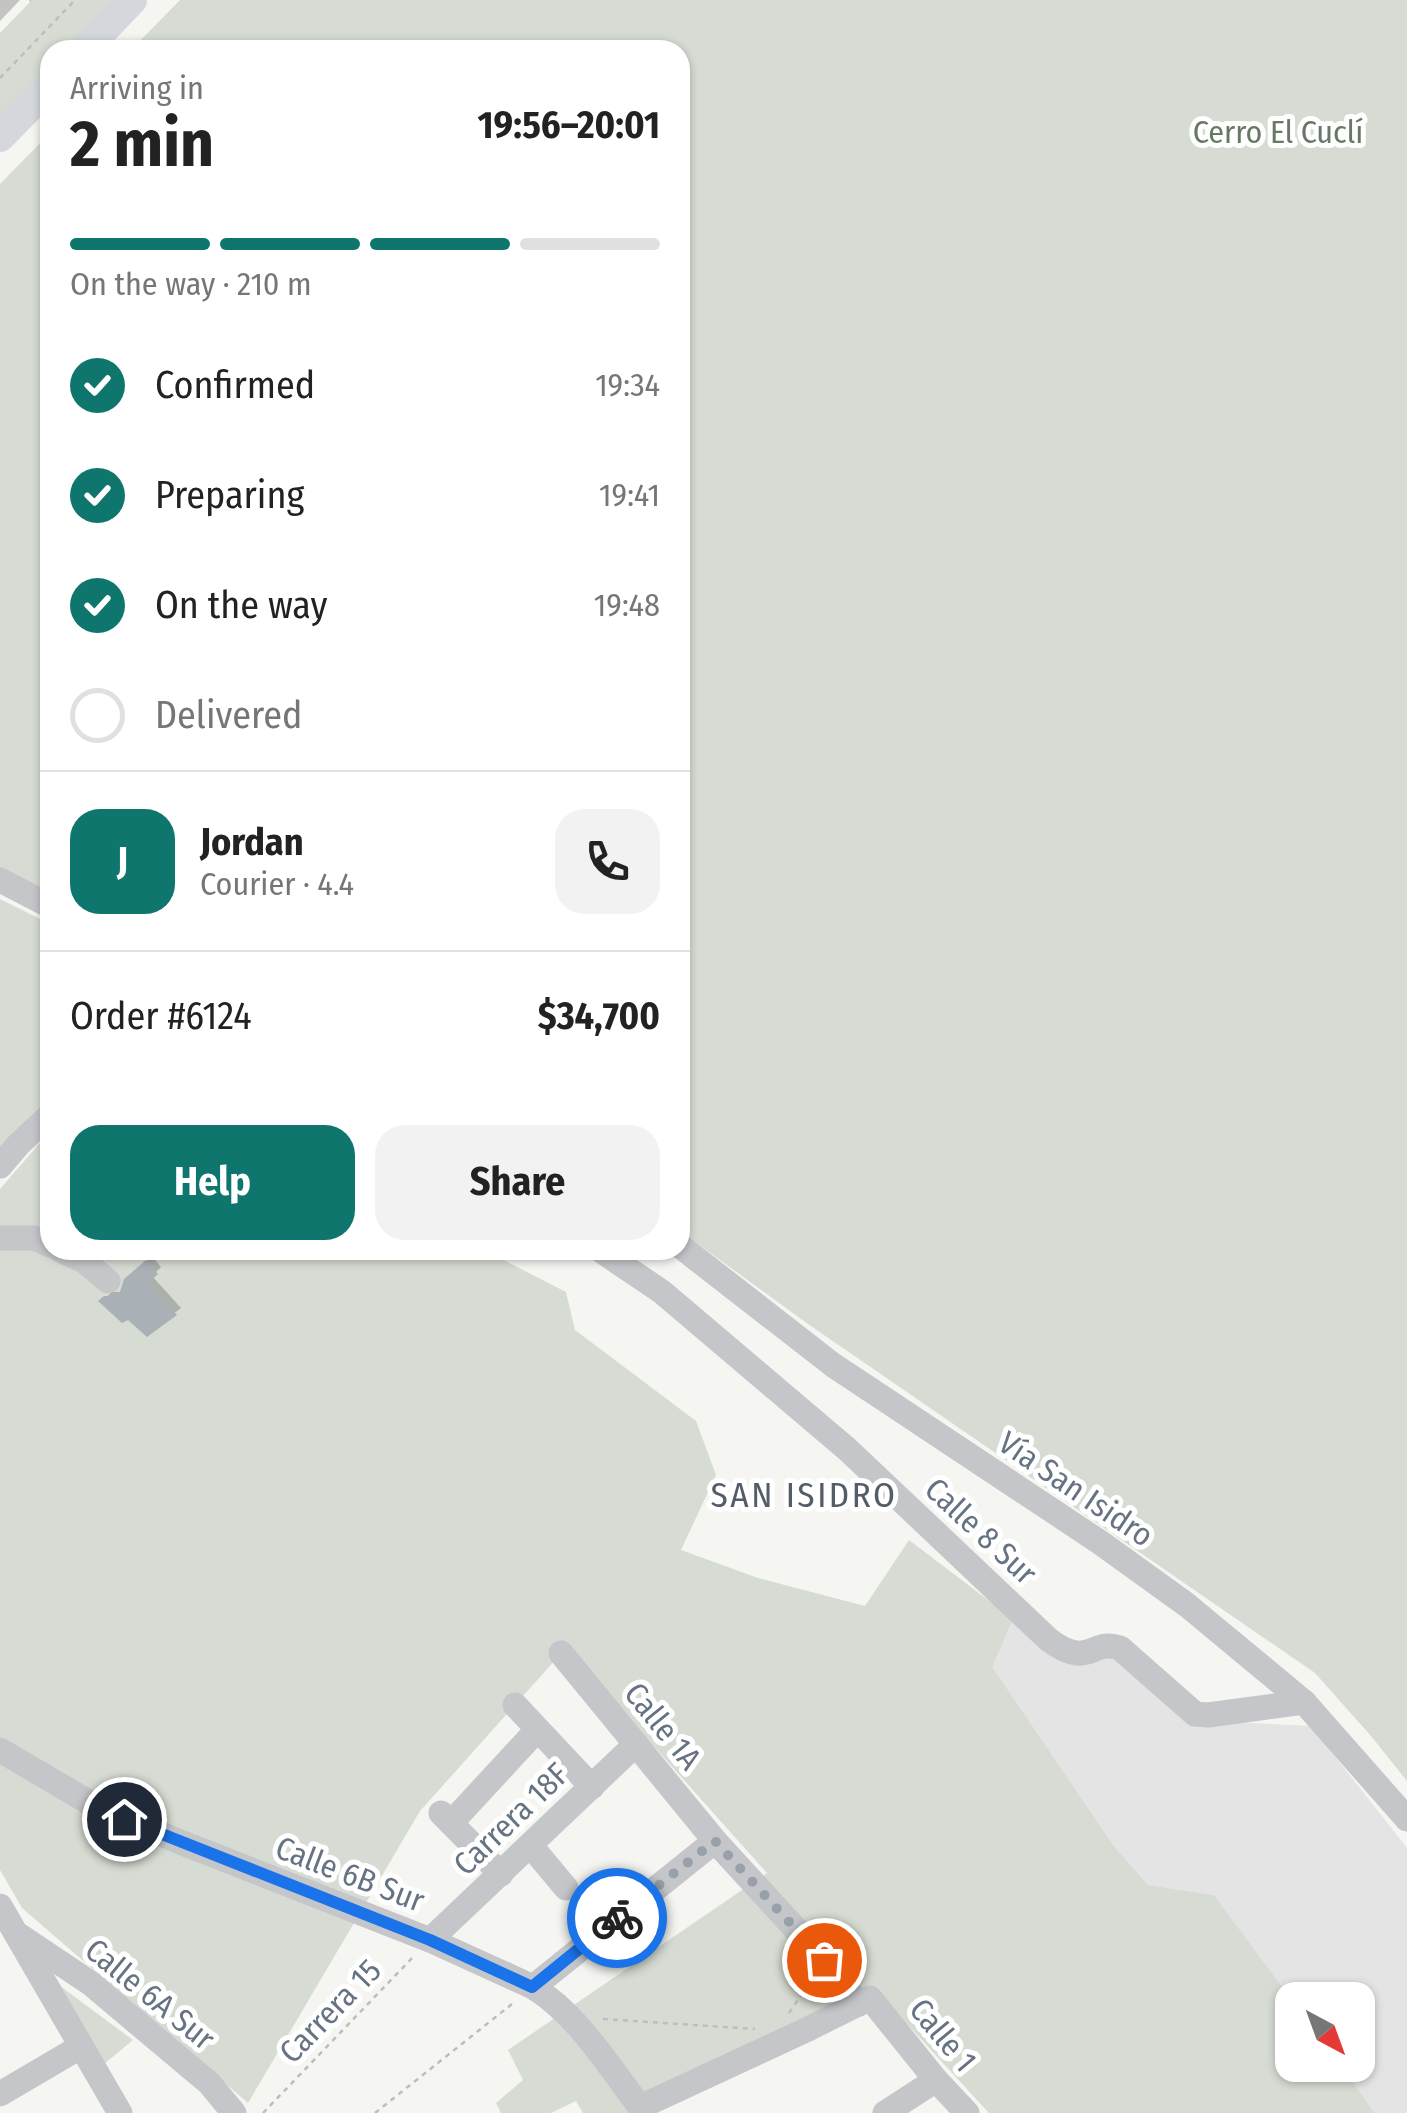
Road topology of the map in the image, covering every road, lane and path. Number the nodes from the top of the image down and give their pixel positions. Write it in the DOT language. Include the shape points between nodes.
graph roads {
  1 [pos="76,0"];
  2 [pos="132,0"];
  3 [pos="94,40"];
  4 [pos="0,78"];
  5 [pos="40,96"];
  6 [pos="0,138"];
  7 [pos="0,880"];
  8 [pos="40,901"];
  9 [pos="40,1125"];
  10 [pos="0,1166"];
  11 [pos="0,1238"];
  12 [pos="40,1241"];
  13 [pos="690,1254"];
  14 [pos="82,1260"];
  15 [pos="615,1260"];
  16 [pos="108,1282"];
  17 [pos="561,1653"];
  18 [pos="1304,1702"];
  19 [pos="515,1705"];
  20 [pos="538,1730"];
  21 [pos="636,1744"];
  22 [pos="0,1750"];
  23 [pos="592,1786"];
  24 [pos="1407,1818"];
  25 [pos="715,1841"];
  26 [pos="531,1846"];
  27 [pos="501,1874"];
  28 [pos="566,1888"];
  29 [pos="0,1906"];
  30 [pos="9,1940"];
  31 [pos="430,1940"];
  32 [pos="824,1960"];
  33 [pos="532,1987"];
  34 [pos="864,2001"];
  35 [pos="788,2016"];
  36 [pos="568,2017"];
  37 [pos="759,2029"];
  38 [pos="80,2047"];
  39 [pos="936,2080"];
  40 [pos="0,2094"];
  41 [pos="120,2113"];
  42 [pos="234,2113"];
  43 [pos="262,2113"];
  44 [pos="375,2113"];
  45 [pos="885,2113"];
  46 [pos="966,2113"];
  1 -- 4 [label="path"];
  2 -- 3 [label="main road"];
  5 -- 6 [label="main road"];
  7 -- 8 [label="street"];
  9 -- 10 [label="street"];
  11 -- 12 [label="street"];
  13 -- 18 [label="street, Vía San Isidro" via="834,1365 1173,1594"];
  14 -- 16 [label="street"];
  15 -- 18 [label="street, Calle 8 Sur" via="847,1449 1066,1652 1120,1648 1195,1714"];
  17 -- 21 [label="street, Calle 1A"];
  18 -- 24 [label="street, Vía San Isidro"];
  19 -- 20 [label="street"];
  20 -- 23 [label="street"];
  20 -- 27 [label="street" via="445,1817"];
  21 -- 23 [label="street, Carrera 18F"];
  21 -- 25 [label="street, Calle 1A"];
  22 -- 31 [label="street, Calle 6B Sur" via="97,1807"];
  23 -- 26 [label="street, Carrera 18F"];
  25 -- 32 [label="street, Calle 1A"];
  25 -- 33 [label="street"];
  26 -- 27 [label="street, Carrera 18F"];
  26 -- 28 [label="street"];
  27 -- 31 [label="street, Carrera 18F"];
  29 -- 30 [label="street"];
  30 -- 38 [label="street"];
  30 -- 42 [label="street, Calle 6A Sur" via="90,1983 209,2083"];
  31 -- 33 [label="street, Calle 6B Sur"];
  31 -- 43 [label="path, Carrera 15"];
  32 -- 34 [label="street, Calle 1"];
  32 -- 35 [label="path"];
  33 -- 36 [label="street, Calle 6B Sur"];
  33 -- 44 [label="path"];
  34 -- 36 [label="street, Calle 6B Sur" via="640,2106"];
  34 -- 39 [label="street, Calle 1"];
  36 -- 37 [label="path"];
  38 -- 40 [label="street"];
  38 -- 41 [label="street"];
  39 -- 45 [label="street"];
  39 -- 46 [label="street, Calle 1"];
}
